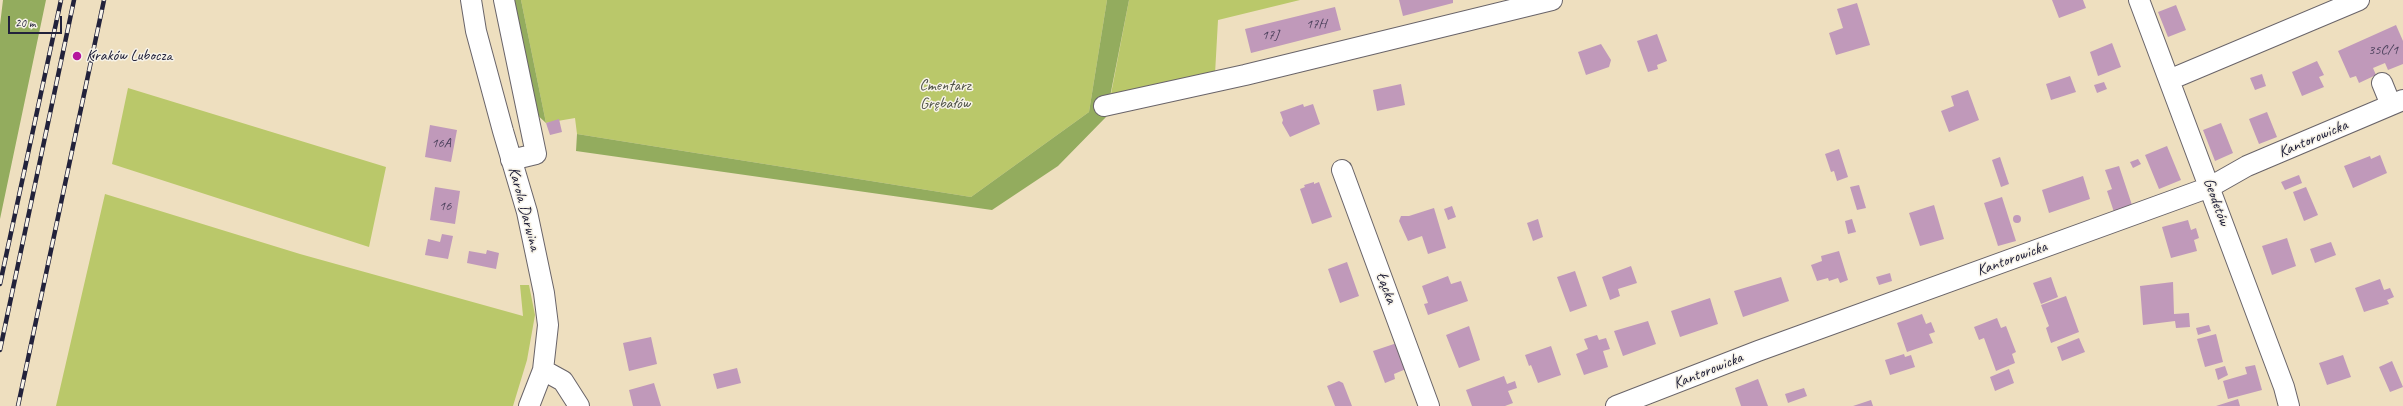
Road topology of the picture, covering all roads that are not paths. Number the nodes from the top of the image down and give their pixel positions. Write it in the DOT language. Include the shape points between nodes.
graph roads {
  1 [pos="471,0"];
  2 [pos="504,0"];
  3 [pos="1552,0"];
  4 [pos="2139,0"];
  5 [pos="2359,0"];
  6 [pos="2169,80"];
  7 [pos="2382,83"];
  8 [pos="2397,103"];
  9 [pos="1104,106"];
  10 [pos="511,160"];
  11 [pos="1342,170"];
  12 [pos="2210,188"];
  13 [pos="543,370"];
  14 [pos="529,406"];
  15 [pos="579,406"];
  16 [pos="1429,406"];
  17 [pos="1616,406"];
  18 [pos="2288,406"];
  1 -- 10 [label="street, Karola Darwina" via="476,31"];
  2 -- 10 [label="street" via="536,154"];
  3 -- 9 [label="street"];
  4 -- 6 [label="street, Geodetów"];
  5 -- 6 [label="street"];
  6 -- 12 [label="street, Geodetów"];
  7 -- 8 [label="street"];
  8 -- 12 [label="street, Kantorowicka" via="2247,166"];
  10 -- 13 [label="street, Karola Darwina" via="528,212 544,293 548,325"];
  11 -- 16 [label="street, Łącka"];
  12 -- 17 [label="street, Kantorowicka" via="1758,351"];
  12 -- 18 [label="street, Geodetów" via="2284,387"];
  13 -- 14 [label="street, Karola Darwina"];
  13 -- 15 [label="street" via="563,381"];
}
